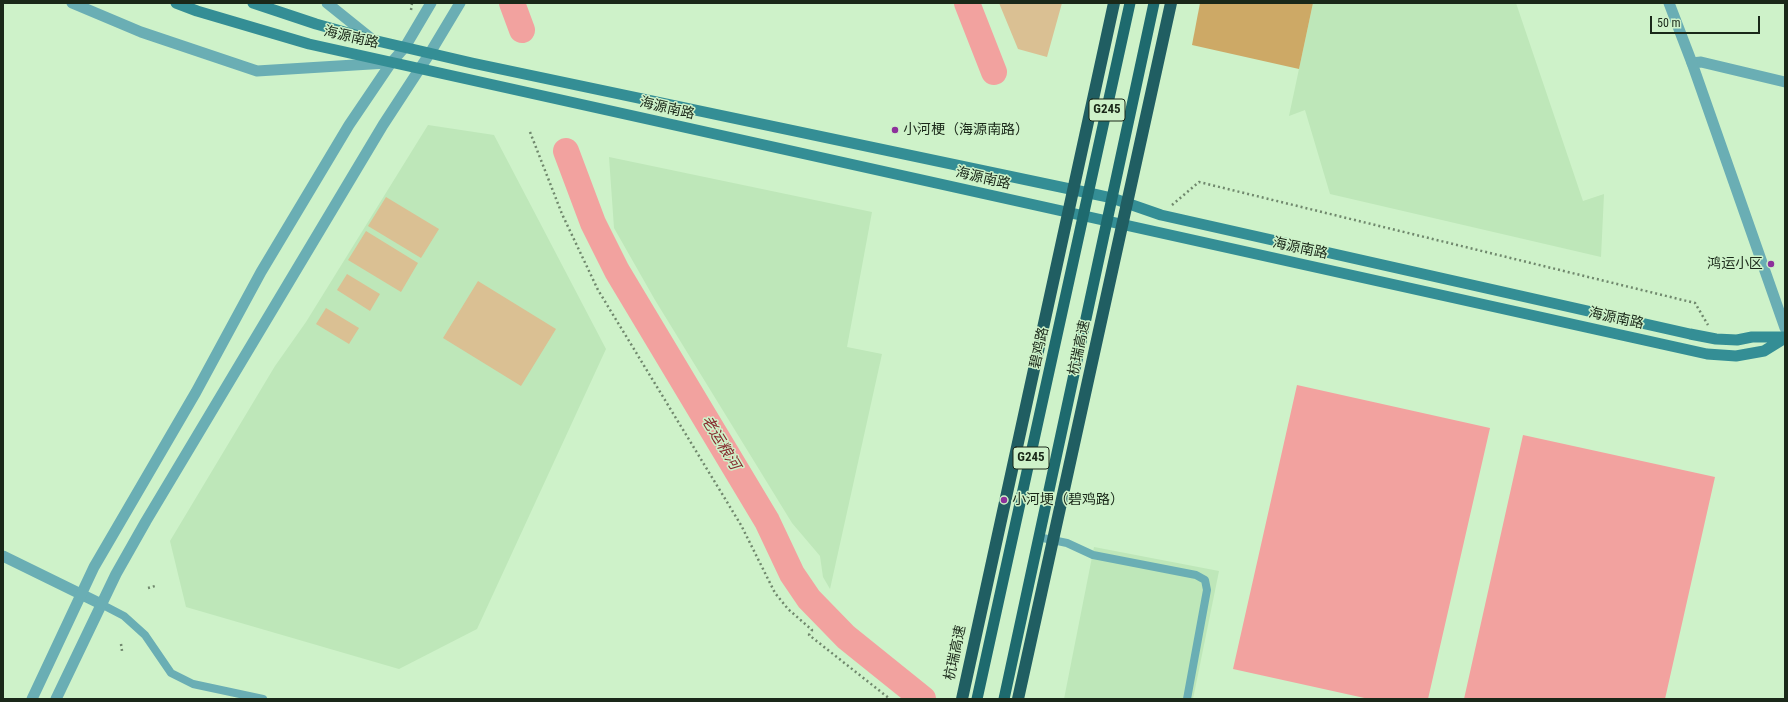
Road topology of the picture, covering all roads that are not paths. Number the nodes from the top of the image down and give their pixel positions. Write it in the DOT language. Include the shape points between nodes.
graph roads {
  1 [pos="72,3"];
  2 [pos="176,3"];
  3 [pos="253,3"];
  4 [pos="327,3"];
  5 [pos="431,3"];
  6 [pos="460,3"];
  7 [pos="1114,3"];
  8 [pos="1130,3"];
  9 [pos="1154,3"];
  10 [pos="1171,3"];
  11 [pos="1669,3"];
  12 [pos="373,40"];
  13 [pos="405,47"];
  14 [pos="430,53"];
  15 [pos="391,63"];
  16 [pos="1692,63"];
  17 [pos="420,69"];
  18 [pos="1785,82"];
  19 [pos="1089,193"];
  20 [pos="1112,198"];
  21 [pos="1084,217"];
  22 [pos="1107,221"];
  23 [pos="1785,328"];
  24 [pos="1785,337"];
  25 [pos="1038,537"];
  26 [pos="3,556"];
  27 [pos="81,594"];
  28 [pos="101,604"];
  29 [pos="32,699"];
  30 [pos="56,699"];
  31 [pos="263,699"];
  32 [pos="962,699"];
  33 [pos="977,699"];
  34 [pos="1004,699"];
  35 [pos="1018,699"];
  36 [pos="1187,699"];
  1 -- 15 [label="street" via="141,32 257,71"];
  2 -- 15 [label="main road, 海源南路" via="309,44"];
  3 -- 12 [label="main road, 海源南路"];
  4 -- 12 [label="street"];
  5 -- 13 [label="street"];
  6 -- 14 [label="street"];
  7 -- 32 [label="highway, 杭瑞高速, bridge"];
  8 -- 19 [label="highway, 碧鸡路 / G245"];
  9 -- 20 [label="highway, G245"];
  10 -- 35 [label="highway, 杭瑞高速, bridge"];
  11 -- 16 [label="street"];
  12 -- 13 [label="main road, 海源南路"];
  13 -- 14 [label="main road, 海源南路"];
  13 -- 15 [label="street"];
  14 -- 17 [label="street"];
  14 -- 19 [label="main road, 海源南路"];
  15 -- 17 [label="main road, 海源南路"];
  15 -- 27 [label="street" via="349,125 261,272"];
  16 -- 18 [label="street" via="1701,62"];
  16 -- 23 [label="street"];
  17 -- 21 [label="main road, 海源南路"];
  17 -- 28 [label="street" via="146,521"];
  19 -- 20 [label="main road, 海源南路"];
  19 -- 21 [label="highway, 碧鸡路 / G245"];
  20 -- 22 [label="highway, G245"];
  20 -- 24 [label="main road, 海源南路" via="1161,215 1716,339"];
  21 -- 22 [label="main road, 海源南路"];
  21 -- 33 [label="highway, 碧鸡路 / G245"];
  22 -- 24 [label="main road, 海源南路" via="1707,354 1736,356 1764,351"];
  22 -- 25 [label="highway, G245"];
  25 -- 34 [label="highway, G245"];
  25 -- 36 [label="lane" via="1067,543 1093,555 1196,575 1205,580 1207,590"];
  26 -- 27 [label="street"];
  27 -- 28 [label="street"];
  27 -- 29 [label="street"];
  28 -- 30 [label="street"];
  28 -- 31 [label="lane" via="124,616 145,635 171,673 193,684"];
}
